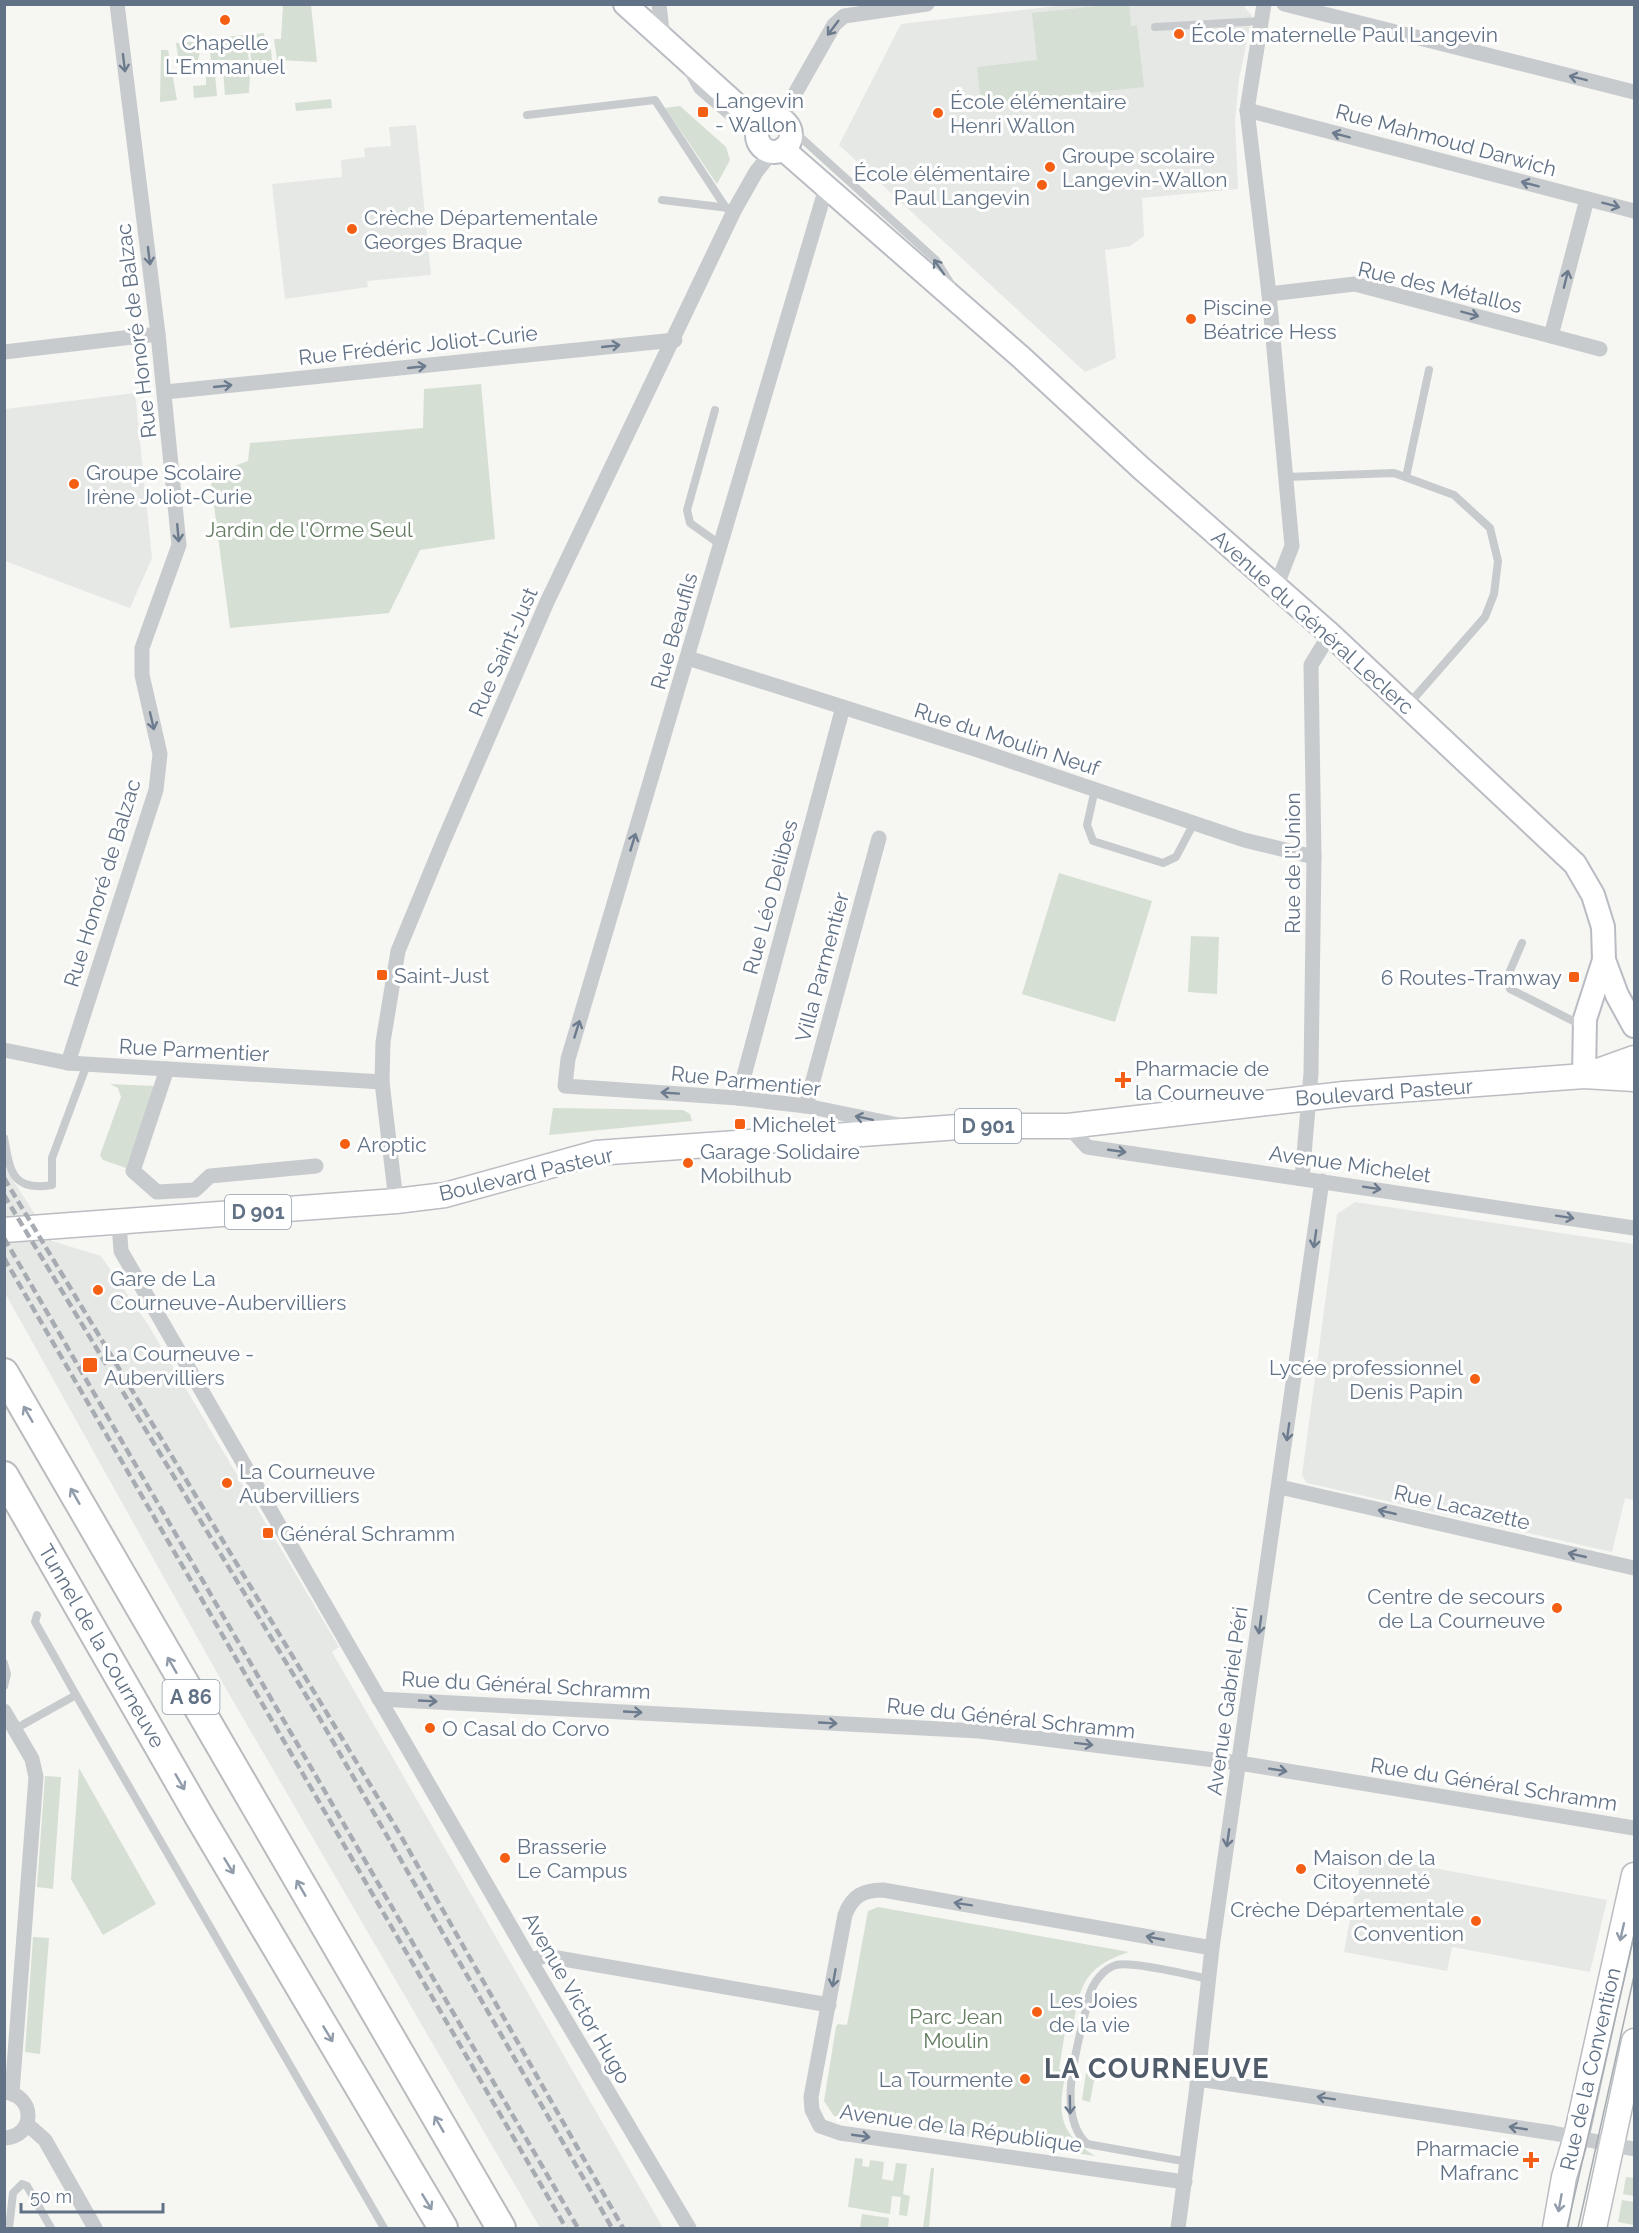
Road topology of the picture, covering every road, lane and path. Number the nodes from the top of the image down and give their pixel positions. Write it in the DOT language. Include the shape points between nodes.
graph roads {
  1 [pos="117,4"];
  2 [pos="625,4"];
  3 [pos="659,4"];
  4 [pos="927,4"];
  5 [pos="1264,4"];
  6 [pos="1284,4"];
  7 [pos="1262,21"];
  8 [pos="1155,27"];
  9 [pos="670,47"];
  10 [pos="1635,92"];
  11 [pos="1247,110"];
  12 [pos="527,115"];
  13 [pos="774,136"];
  14 [pos="826,188"];
  15 [pos="1587,199"];
  16 [pos="662,200"];
  17 [pos="731,209"];
  18 [pos="1635,211"];
  19 [pos="1269,294"];
  20 [pos="971,315"];
  21 [pos="158,334"];
  22 [pos="1551,336"];
  23 [pos="675,340"];
  24 [pos="1600,349"];
  25 [pos="4,352"];
  26 [pos="1429,370"];
  27 [pos="165,392"];
  28 [pos="715,410"];
  29 [pos="1286,477"];
  30 [pos="1406,477"];
  31 [pos="721,545"];
  32 [pos="1276,587"];
  33 [pos="1330,634"];
  34 [pos="688,657"];
  35 [pos="1407,706"];
  36 [pos="843,707"];
  37 [pos="1095,789"];
  38 [pos="1194,823"];
  39 [pos="879,838"];
  40 [pos="1314,857"];
  41 [pos="1522,943"];
  42 [pos="1604,960"];
  43 [pos="1635,1026"];
  44 [pos="1585,1027"];
  45 [pos="4,1050"];
  46 [pos="1635,1058"];
  47 [pos="68,1063"];
  48 [pos="87,1064"];
  49 [pos="167,1069"];
  50 [pos="1584,1076"];
  51 [pos="1635,1079"];
  52 [pos="382,1082"];
  53 [pos="565,1086"];
  54 [pos="1310,1097"];
  55 [pos="738,1098"];
  56 [pos="806,1106"];
  57 [pos="1068,1126"];
  58 [pos="921,1129"];
  59 [pos="4,1138"];
  60 [pos="316,1166"];
  61 [pos="1302,1178"];
  62 [pos="1322,1180"];
  63 [pos="396,1202"];
  64 [pos="119,1222"];
  65 [pos="1635,1228"];
  66 [pos="4,1230"];
  67 [pos="4,1373"];
  68 [pos="4,1476"];
  69 [pos="1280,1487"];
  70 [pos="1635,1568"];
  71 [pos="37,1615"];
  72 [pos="4,1663"];
  73 [pos="4,1686"];
  74 [pos="76,1695"];
  75 [pos="379,1698"];
  76 [pos="4,1711"];
  77 [pos="15,1730"];
  78 [pos="1239,1764"];
  79 [pos="1635,1828"];
  80 [pos="1635,1875"];
  81 [pos="1212,1948"];
  82 [pos="530,1960"];
  83 [pos="1209,1979"];
  84 [pos="829,2005"];
  85 [pos="1635,2041"];
  86 [pos="1198,2079"];
  87 [pos="8,2092"];
  88 [pos="27,2124"];
  89 [pos="1576,2137"];
  90 [pos="4,2138"];
  91 [pos="1611,2144"];
  92 [pos="1635,2149"];
  93 [pos="1188,2162"];
  94 [pos="1185,2182"];
  95 [pos="9,2229"];
  96 [pos="51,2229"];
  97 [pos="95,2229"];
  98 [pos="384,2229"];
  99 [pos="443,2229"];
  100 [pos="501,2229"];
  101 [pos="689,2229"];
  102 [pos="1178,2229"];
  103 [pos="1555,2229"];
  104 [pos="1594,2229"];
  1 -- 21 [label="street, Rue Honoré de Balzac, one-way"];
  2 -- 9 [label="main road, Avenue du Général Leclerc"];
  3 -- 9 [label="street"];
  4 -- 13 [label="street, Rue Saint-Just, one-way" via="844,16 834,25"];
  5 -- 7 [label="street"];
  10 -- 6 [label="street, one-way"];
  7 -- 8 [label="lane"];
  7 -- 11 [label="street"];
  9 -- 13 [label="main road, Avenue du Général Leclerc"];
  15 -- 11 [label="street, Rue Mahmoud Darwich, one-way"];
  11 -- 19 [label="street"];
  12 -- 17 [label="lane" via="655,100"];
  13 -- 14 [label="main road, Avenue du Général Leclerc"];
  13 -- 17 [label="street, Rue Saint-Just"];
  20 -- 13 [label="lane, Avenue du Général Leclerc, one-way" via="936,260"];
  14 -- 20 [label="main road, Avenue du Général Leclerc"];
  14 -- 31 [label="street, Rue Beaufils"];
  15 -- 18 [label="street, Rue Mahmoud Darwich, one-way"];
  22 -- 15 [label="street, one-way"];
  16 -- 17 [label="lane"];
  17 -- 23 [label="street, Rue Saint-Just"];
  19 -- 22 [label="street, Rue des Métallos, one-way" via="1355,284"];
  19 -- 29 [label="street"];
  20 -- 32 [label="main road, Avenue du Général Leclerc"];
  21 -- 25 [label="street"];
  21 -- 27 [label="street, Rue Honoré de Balzac"];
  22 -- 24 [label="street, Rue des Métallos"];
  27 -- 23 [label="street, Rue Frédéric Joliot-Curie, one-way"];
  23 -- 52 [label="street, Rue Saint-Just" via="548,602 398,951 383,1042"];
  26 -- 30 [label="lane"];
  27 -- 47 [label="street, Rue Honoré de Balzac, one-way" via="179,545 142,648 142,675 160,754 156,790"];
  28 -- 31 [label="lane" via="687,510 690,522"];
  29 -- 30 [label="lane" via="1394,473"];
  29 -- 32 [label="street" via="1292,546"];
  30 -- 35 [label="lane" via="1454,495 1490,528 1498,561 1494,594 1485,617"];
  31 -- 34 [label="street, Rue Beaufils"];
  32 -- 33 [label="main road, Avenue du Général Leclerc"];
  33 -- 35 [label="main road, Avenue du Général Leclerc"];
  33 -- 40 [label="street, Rue de l'Union" via="1311,665"];
  34 -- 36 [label="street, Rue du Moulin Neuf"];
  53 -- 34 [label="street, Rue Beaufils, one-way" via="568,1059"];
  35 -- 42 [label="main road, Avenue du Général Leclerc" via="1575,864 1600,916"];
  36 -- 37 [label="street, Rue du Moulin Neuf"];
  36 -- 55 [label="street, Rue Léo Delibes"];
  37 -- 38 [label="street, Rue du Moulin Neuf"];
  37 -- 38 [label="lane" via="1087,825 1093,841 1164,863 1176,857"];
  38 -- 40 [label="street, Rue du Moulin Neuf"];
  39 -- 56 [label="street, Villa Parmentier"];
  40 -- 54 [label="street, Rue de l'Union"];
  41 -- 44 [label="lane" via="1506,980 1510,989"];
  42 -- 43 [label="main road, Avenue du Général Leclerc" via="1617,995"];
  42 -- 44 [label="main road, Avenue du Général Leclerc"];
  44 -- 50 [label="main road, Avenue du Général Leclerc"];
  45 -- 47 [label="street, Rue Parmentier"];
  46 -- 50 [label="main road, Boulevard Pasteur / D 901"];
  47 -- 48 [label="street, Rue Parmentier"];
  48 -- 49 [label="street, Rue Parmentier"];
  48 -- 59 [label="lane" via="52,1158 52,1185 37,1188 18,1182"];
  49 -- 52 [label="street, Rue Parmentier"];
  49 -- 60 [label="street" via="133,1171 157,1192 195,1190 210,1176"];
  50 -- 51 [label="main road, Boulevard Pasteur / D 901"];
  50 -- 54 [label="main road, Boulevard Pasteur / D 901"];
  52 -- 63 [label="street, Rue Saint-Just"];
  55 -- 53 [label="street, Rue Parmentier, one-way"];
  54 -- 57 [label="main road, Boulevard Pasteur / D 901"];
  54 -- 61 [label="street, Rue de l'Union"];
  55 -- 56 [label="street, Rue Parmentier"];
  58 -- 56 [label="street, Rue Parmentier, one-way"];
  57 -- 58 [label="main road, Boulevard Pasteur / D 901"];
  57 -- 61 [label="street, Avenue Michelet, one-way" via="1087,1147"];
  58 -- 63 [label="main road, Boulevard Pasteur / D 901" via="596,1153 445,1195"];
  61 -- 62 [label="street, Avenue Michelet"];
  62 -- 65 [label="street, Avenue Michelet, one-way"];
  62 -- 69 [label="street, Avenue Gabriel Péri, one-way"];
  63 -- 64 [label="main road, Boulevard Pasteur / D 901"];
  64 -- 66 [label="main road, Boulevard Pasteur / D 901"];
  64 -- 75 [label="street, Avenue Victor Hugo" via="121,1251"];
  100 -- 67 [label="highway, A 86, one-way"];
  68 -- 99 [label="highway, Tunnel de la Courneuve / A 86, one-way"];
  70 -- 69 [label="street, Rue Lacazette, one-way"];
  69 -- 78 [label="street, Avenue Gabriel Péri, one-way"];
  71 -- 74 [label="lane" via="35,1622"];
  72 -- 73 [label="lane" via="8,1674"];
  74 -- 77 [label="lane"];
  74 -- 98 [label="lane"];
  75 -- 78 [label="street, Rue du Général Schramm, one-way" via="979,1731"];
  75 -- 82 [label="street, Avenue Victor Hugo"];
  76 -- 77 [label="street"];
  77 -- 87 [label="street" via="32,1759 36,1777"];
  78 -- 79 [label="street, Rue du Général Schramm, one-way"];
  78 -- 81 [label="street, Avenue Gabriel Péri, one-way"];
  80 -- 89 [label="main road, Rue de la Convention, one-way"];
  81 -- 83 [label="street, Avenue Gabriel Péri"];
  81 -- 84 [label="street, Avenue de la République, one-way" via="872,1890 853,1898 849,1904"];
  82 -- 84 [label="street" via="546,1956"];
  82 -- 101 [label="street, Avenue Victor Hugo"];
  83 -- 86 [label="street, Avenue Gabriel Péri"];
  83 -- 93 [label="lane, one-way" via="1121,1965 1106,1971 1089,1996 1069,2098 1074,2127 1087,2144"];
  84 -- 94 [label="street, Avenue de la République, one-way" via="811,2097 815,2118 828,2130"];
  85 -- 91 [label="main road, Rue de la Convention"];
  89 -- 86 [label="street, one-way"];
  86 -- 93 [label="street, Avenue Gabriel Péri"];
  87 -- 88 [label="street" via="25,2102"];
  88 -- 90 [label="street" via="18,2135"];
  88 -- 97 [label="street" via="45,2140"];
  89 -- 91 [label="street"];
  89 -- 103 [label="main road, Rue de la Convention, one-way"];
  91 -- 92 [label="street"];
  91 -- 104 [label="main road, Rue de la Convention"];
  93 -- 94 [label="street, Avenue Gabriel Péri"];
  94 -- 102 [label="street, Avenue Gabriel Péri"];
  95 -- 96 [label="lane" via="13,2193 22,2184 27,2186"];
}
